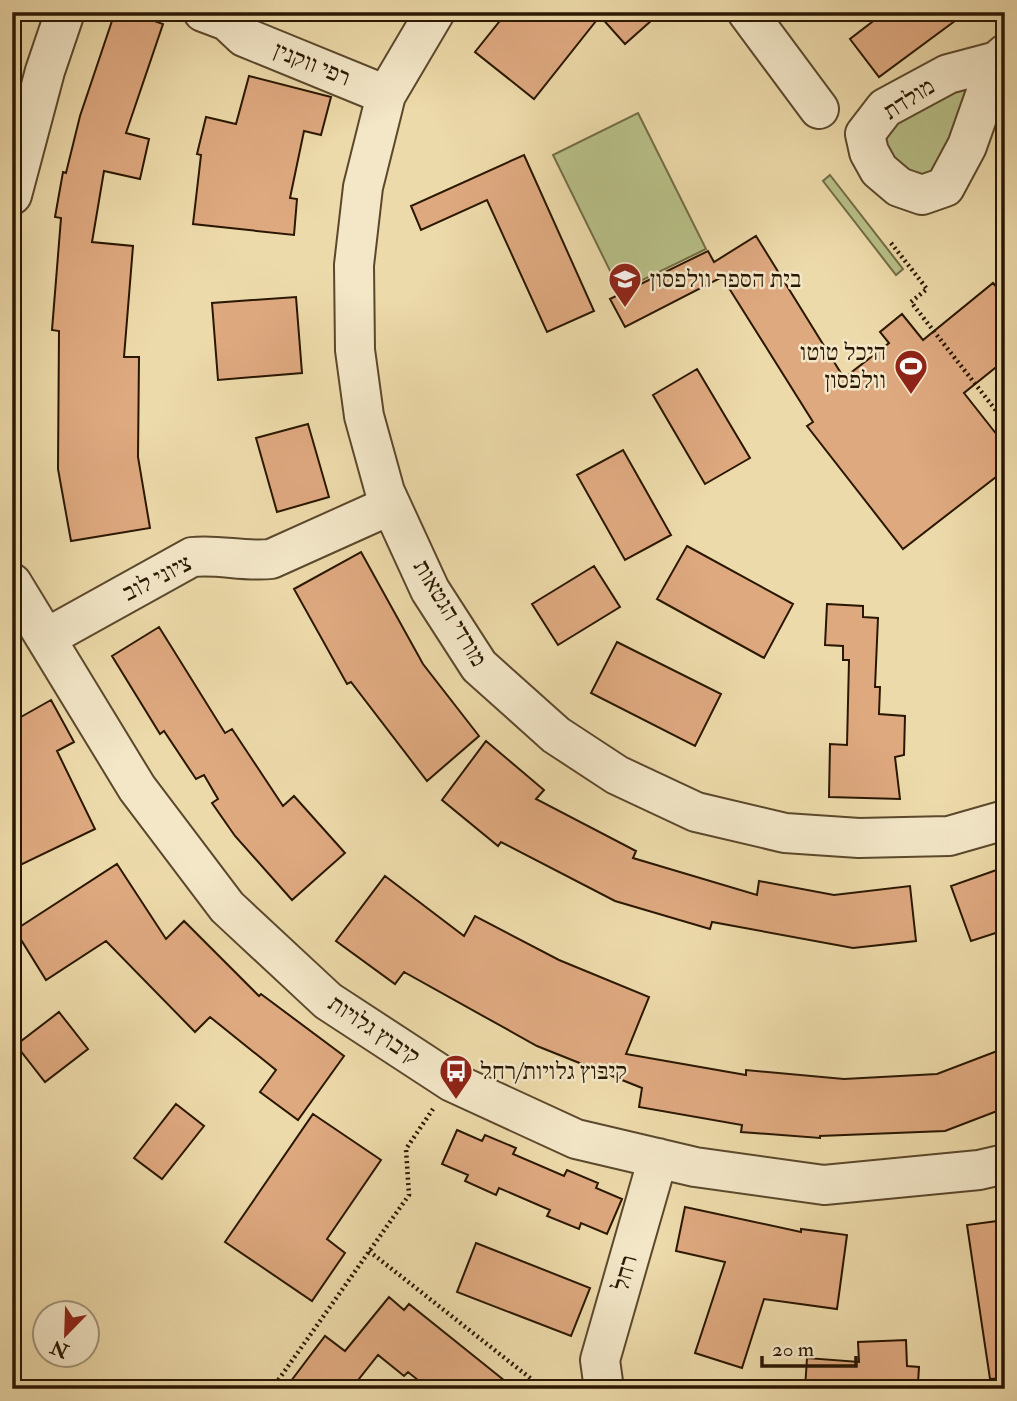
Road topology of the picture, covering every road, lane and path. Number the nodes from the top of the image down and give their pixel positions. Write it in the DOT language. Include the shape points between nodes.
graph roads {
  1 [pos="65,12"];
  2 [pos="203,12"];
  3 [pos="435,12"];
  4 [pos="747,12"];
  5 [pos="386,95"];
  6 [pos="819,109"];
  7 [pos="12,195"];
  8 [pos="891,243"];
  9 [pos="1005,422"];
  10 [pos="391,505"];
  11 [pos="12,583"];
  12 [pos="46,638"];
  13 [pos="1005,820"];
  14 [pos="452,1082"];
  15 [pos="658,1158"];
  16 [pos="1005,1164"];
  17 [pos="369,1251"];
  18 [pos="272,1389"];
  19 [pos="544,1389"];
  20 [pos="604,1389"];
  1 -- 7 [label="street"];
  2 -- 5 [label="street, רפי ווקנין" via="227,21 244,37"];
  3 -- 5 [label="street, מורדי הגטאות"];
  4 -- 6 [label="street"];
  5 -- 10 [label="street, מורדי הגטאות" via="363,187 354,265 355,350 364,416"];
  8 -- 9 [label="path" via="927,289 911,302"];
  10 -- 12 [label="street, ציוני לוב" via="271,559 192,557"];
  10 -- 13 [label="street, מורדי הגטאות" via="430,590 479,666 556,735 617,775 696,812 785,832 907,838 949,835"];
  11 -- 12 [label="street, קיבוץ גלויות"];
  12 -- 14 [label="street, קיבוץ גלויות" via="137,788 227,907 328,1001"];
  14 -- 15 [label="street, קיבוץ גלויות" via="576,1139"];
  14 -- 17 [label="path" via="407,1149 409,1195"];
  15 -- 16 [label="street, קיבוץ גלויות" via="824,1185"];
  15 -- 20 [label="street, רחל" via="600,1360"];
  17 -- 18 [label="path"];
  17 -- 19 [label="path"];
}
